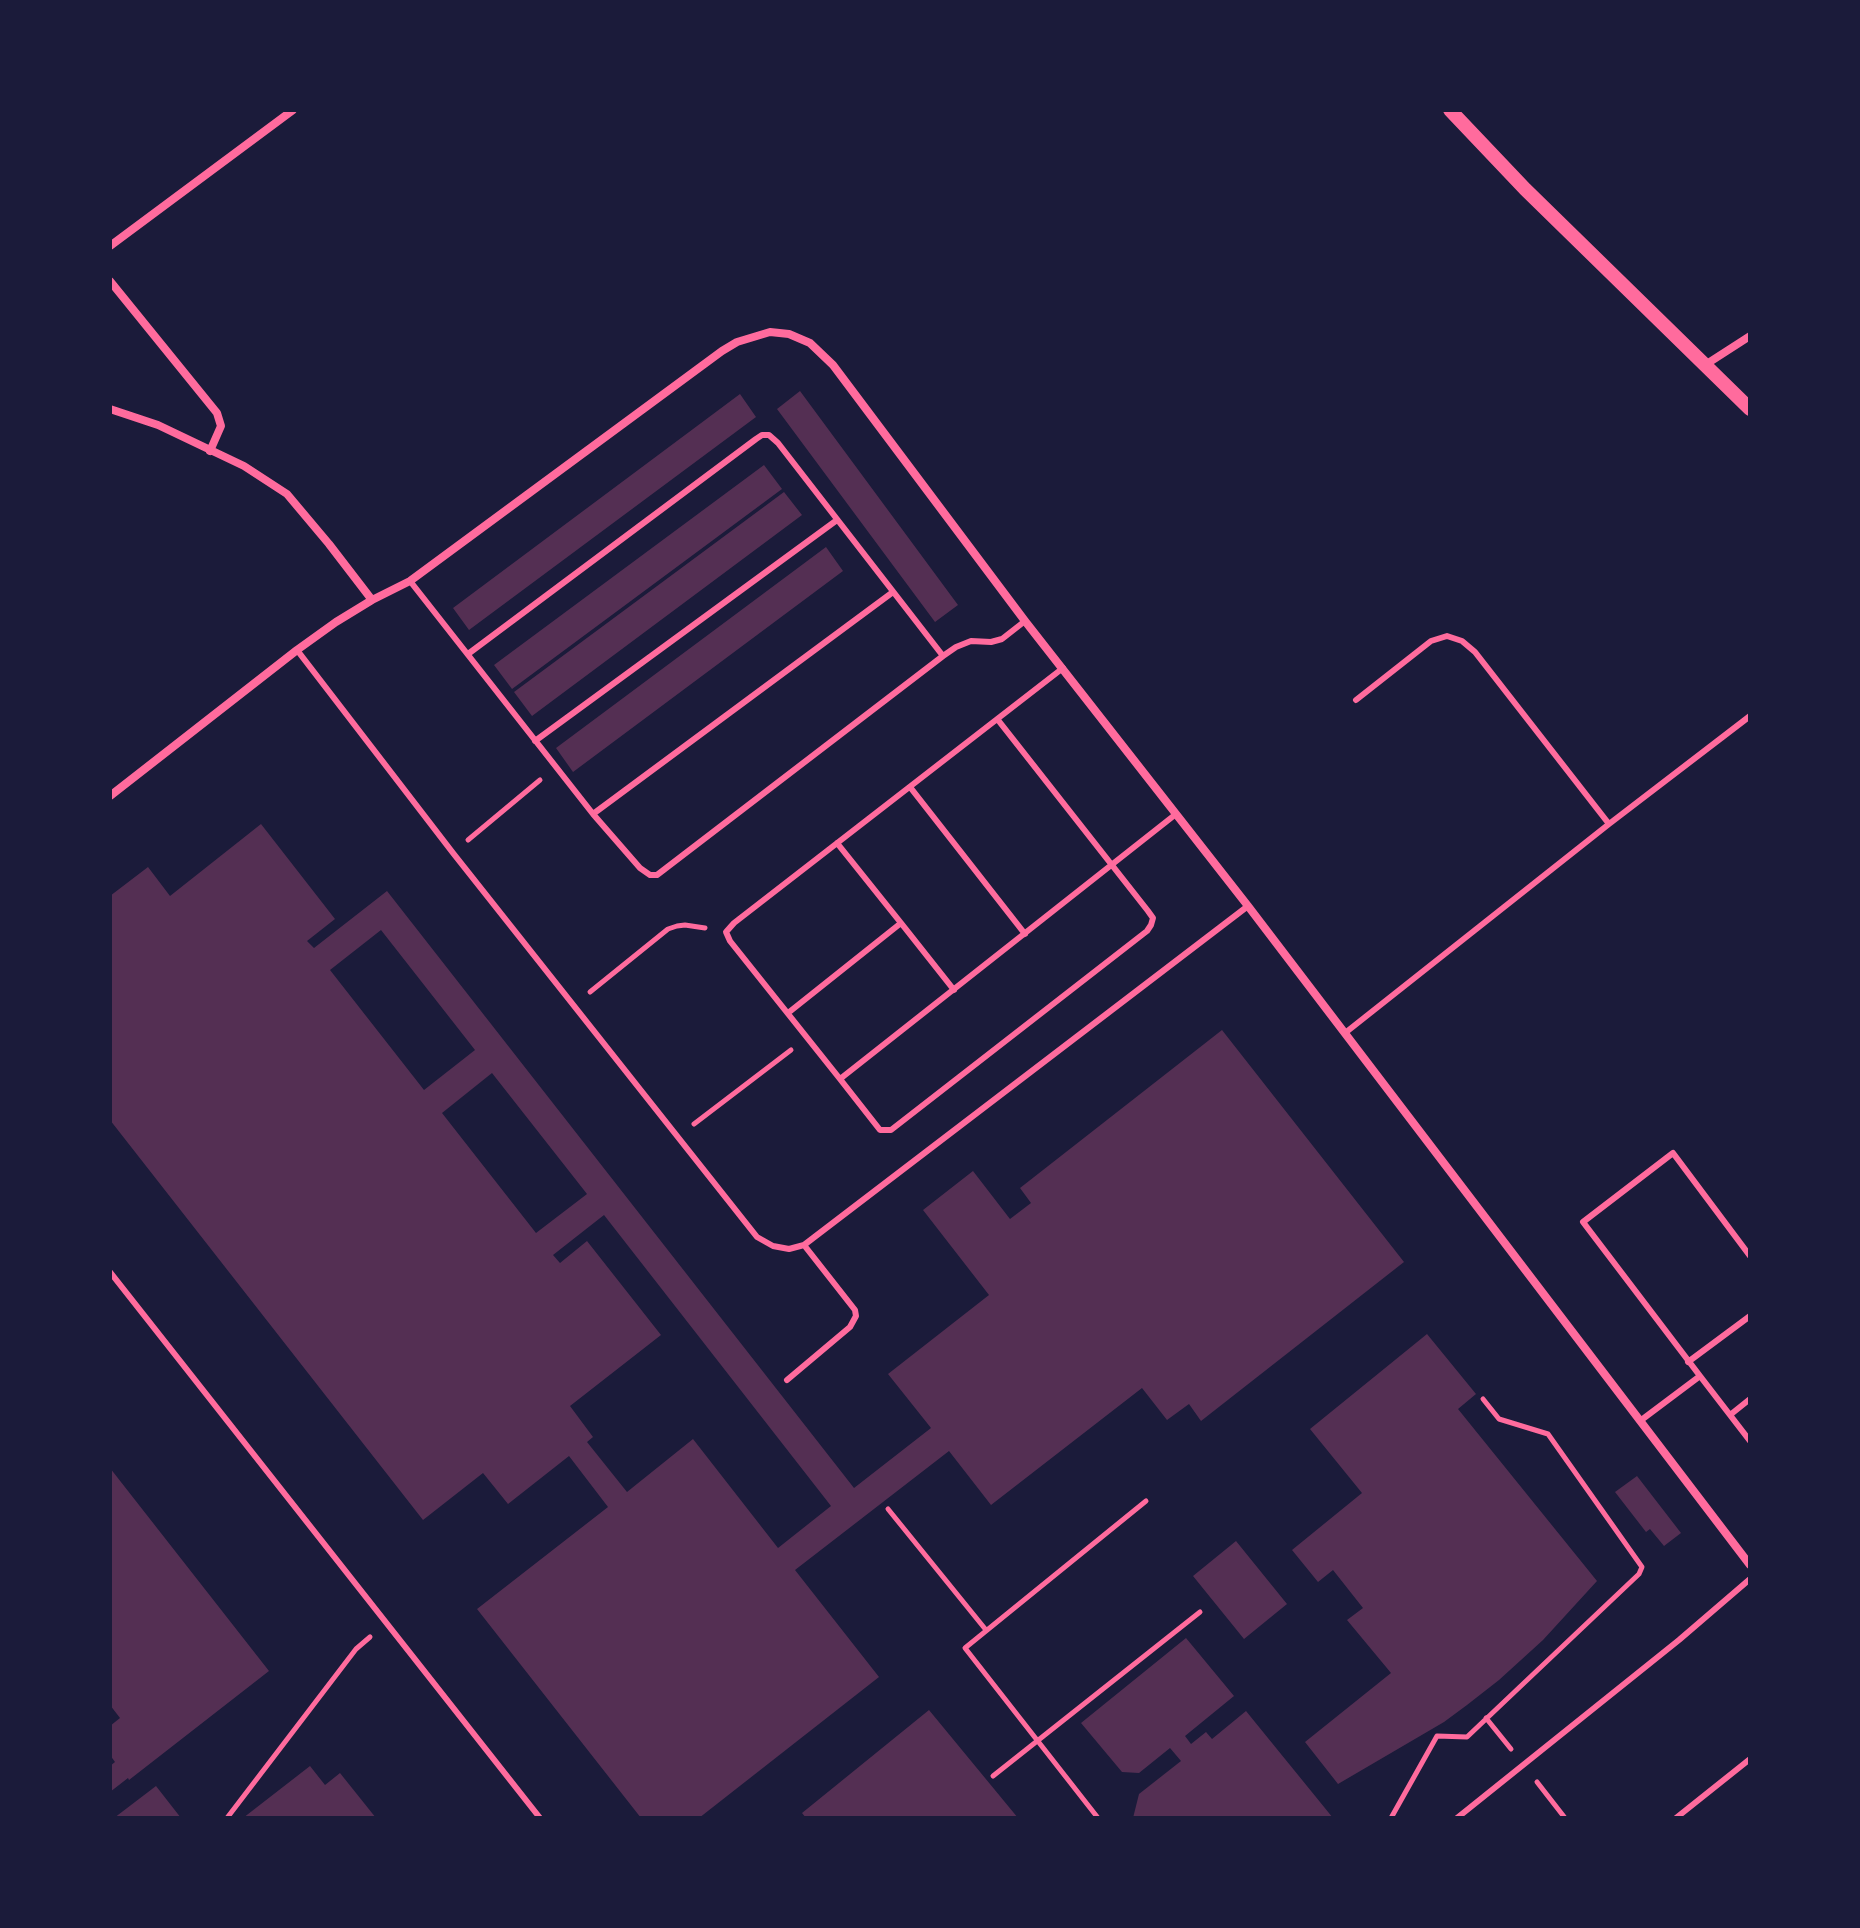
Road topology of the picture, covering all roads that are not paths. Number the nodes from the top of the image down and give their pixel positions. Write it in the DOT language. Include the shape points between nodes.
graph roads {
  1 [pos="293,110"];
  2 [pos="1450,110"];
  3 [pos="110,246"];
  4 [pos="110,281"];
  5 [pos="1750,336"];
  6 [pos="1704,366"];
  7 [pos="110,409"];
  8 [pos="1750,409"];
  9 [pos="210,451"];
  10 [pos="837,520"];
  11 [pos="410,581"];
  12 [pos="893,592"];
  13 [pos="372,600"];
  14 [pos="1025,621"];
  15 [pos="297,650"];
  16 [pos="468,654"];
  17 [pos="943,656"];
  18 [pos="1063,668"];
  19 [pos="1356,700"];
  20 [pos="1750,716"];
  21 [pos="998,720"];
  22 [pos="535,741"];
  23 [pos="910,787"];
  24 [pos="110,796"];
  25 [pos="593,814"];
  26 [pos="1176,814"];
  27 [pos="1609,824"];
  28 [pos="837,843"];
  29 [pos="1112,866"];
  30 [pos="1248,906"];
  31 [pos="901,923"];
  32 [pos="1025,934"];
  33 [pos="954,990"];
  34 [pos="788,1013"];
  35 [pos="1345,1033"];
  36 [pos="840,1079"];
  37 [pos="804,1245"];
  38 [pos="1750,1256"];
  39 [pos="110,1272"];
  40 [pos="1750,1316"];
  41 [pos="1688,1362"];
  42 [pos="1700,1376"];
  43 [pos="787,1380"];
  44 [pos="1750,1399"];
  45 [pos="1730,1415"];
  46 [pos="1640,1421"];
  47 [pos="1750,1441"];
  48 [pos="1750,1565"];
  49 [pos="1750,1579"];
  50 [pos="1750,1759"];
  51 [pos="540,1818"];
  52 [pos="1457,1818"];
  53 [pos="1676,1818"];
  1 -- 3 [label="street"];
  2 -- 6 [label="street"];
  4 -- 9 [label="street" via="217,413 221,426"];
  5 -- 6 [label="street"];
  6 -- 8 [label="street"];
  7 -- 9 [label="street"];
  9 -- 13 [label="street" via="287,494"];
  10 -- 12 [label="lane"];
  10 -- 16 [label="lane" via="773,437 762,435"];
  10 -- 22 [label="lane"];
  11 -- 13 [label="street"];
  11 -- 14 [label="street" via="722,351 770,332 810,343 833,365"];
  11 -- 16 [label="lane"];
  12 -- 17 [label="lane"];
  12 -- 25 [label="lane"];
  13 -- 15 [label="street"];
  14 -- 17 [label="lane" via="1002,639 971,641"];
  14 -- 18 [label="street"];
  15 -- 24 [label="street"];
  15 -- 37 [label="lane" via="757,1237 789,1249"];
  16 -- 22 [label="lane"];
  17 -- 25 [label="lane" via="657,875 645,873"];
  18 -- 21 [label="lane"];
  18 -- 26 [label="street"];
  19 -- 27 [label="lane" via="1431,641 1447,636 1462,641"];
  20 -- 27 [label="lane"];
  21 -- 23 [label="lane"];
  21 -- 29 [label="lane"];
  22 -- 25 [label="lane"];
  23 -- 28 [label="lane"];
  23 -- 32 [label="lane"];
  26 -- 29 [label="lane"];
  26 -- 30 [label="street"];
  27 -- 35 [label="lane"];
  28 -- 31 [label="lane"];
  28 -- 34 [label="lane" via="726,932"];
  29 -- 32 [label="lane"];
  29 -- 36 [label="lane" via="1153,918 1147,931 891,1130 880,1130"];
  30 -- 35 [label="street"];
  30 -- 37 [label="lane"];
  31 -- 33 [label="lane"];
  31 -- 34 [label="lane"];
  32 -- 33 [label="lane"];
  33 -- 36 [label="lane"];
  34 -- 36 [label="lane"];
  35 -- 46 [label="street"];
  37 -- 43 [label="lane" via="856,1316"];
  38 -- 41 [label="lane" via="1673,1153 1583,1222"];
  39 -- 51 [label="lane"];
  40 -- 41 [label="lane"];
  41 -- 42 [label="lane"];
  42 -- 45 [label="lane"];
  42 -- 46 [label="lane"];
  44 -- 45 [label="lane"];
  45 -- 47 [label="lane"];
  46 -- 48 [label="street"];
  49 -- 52 [label="lane"];
  50 -- 53 [label="lane"];
}
